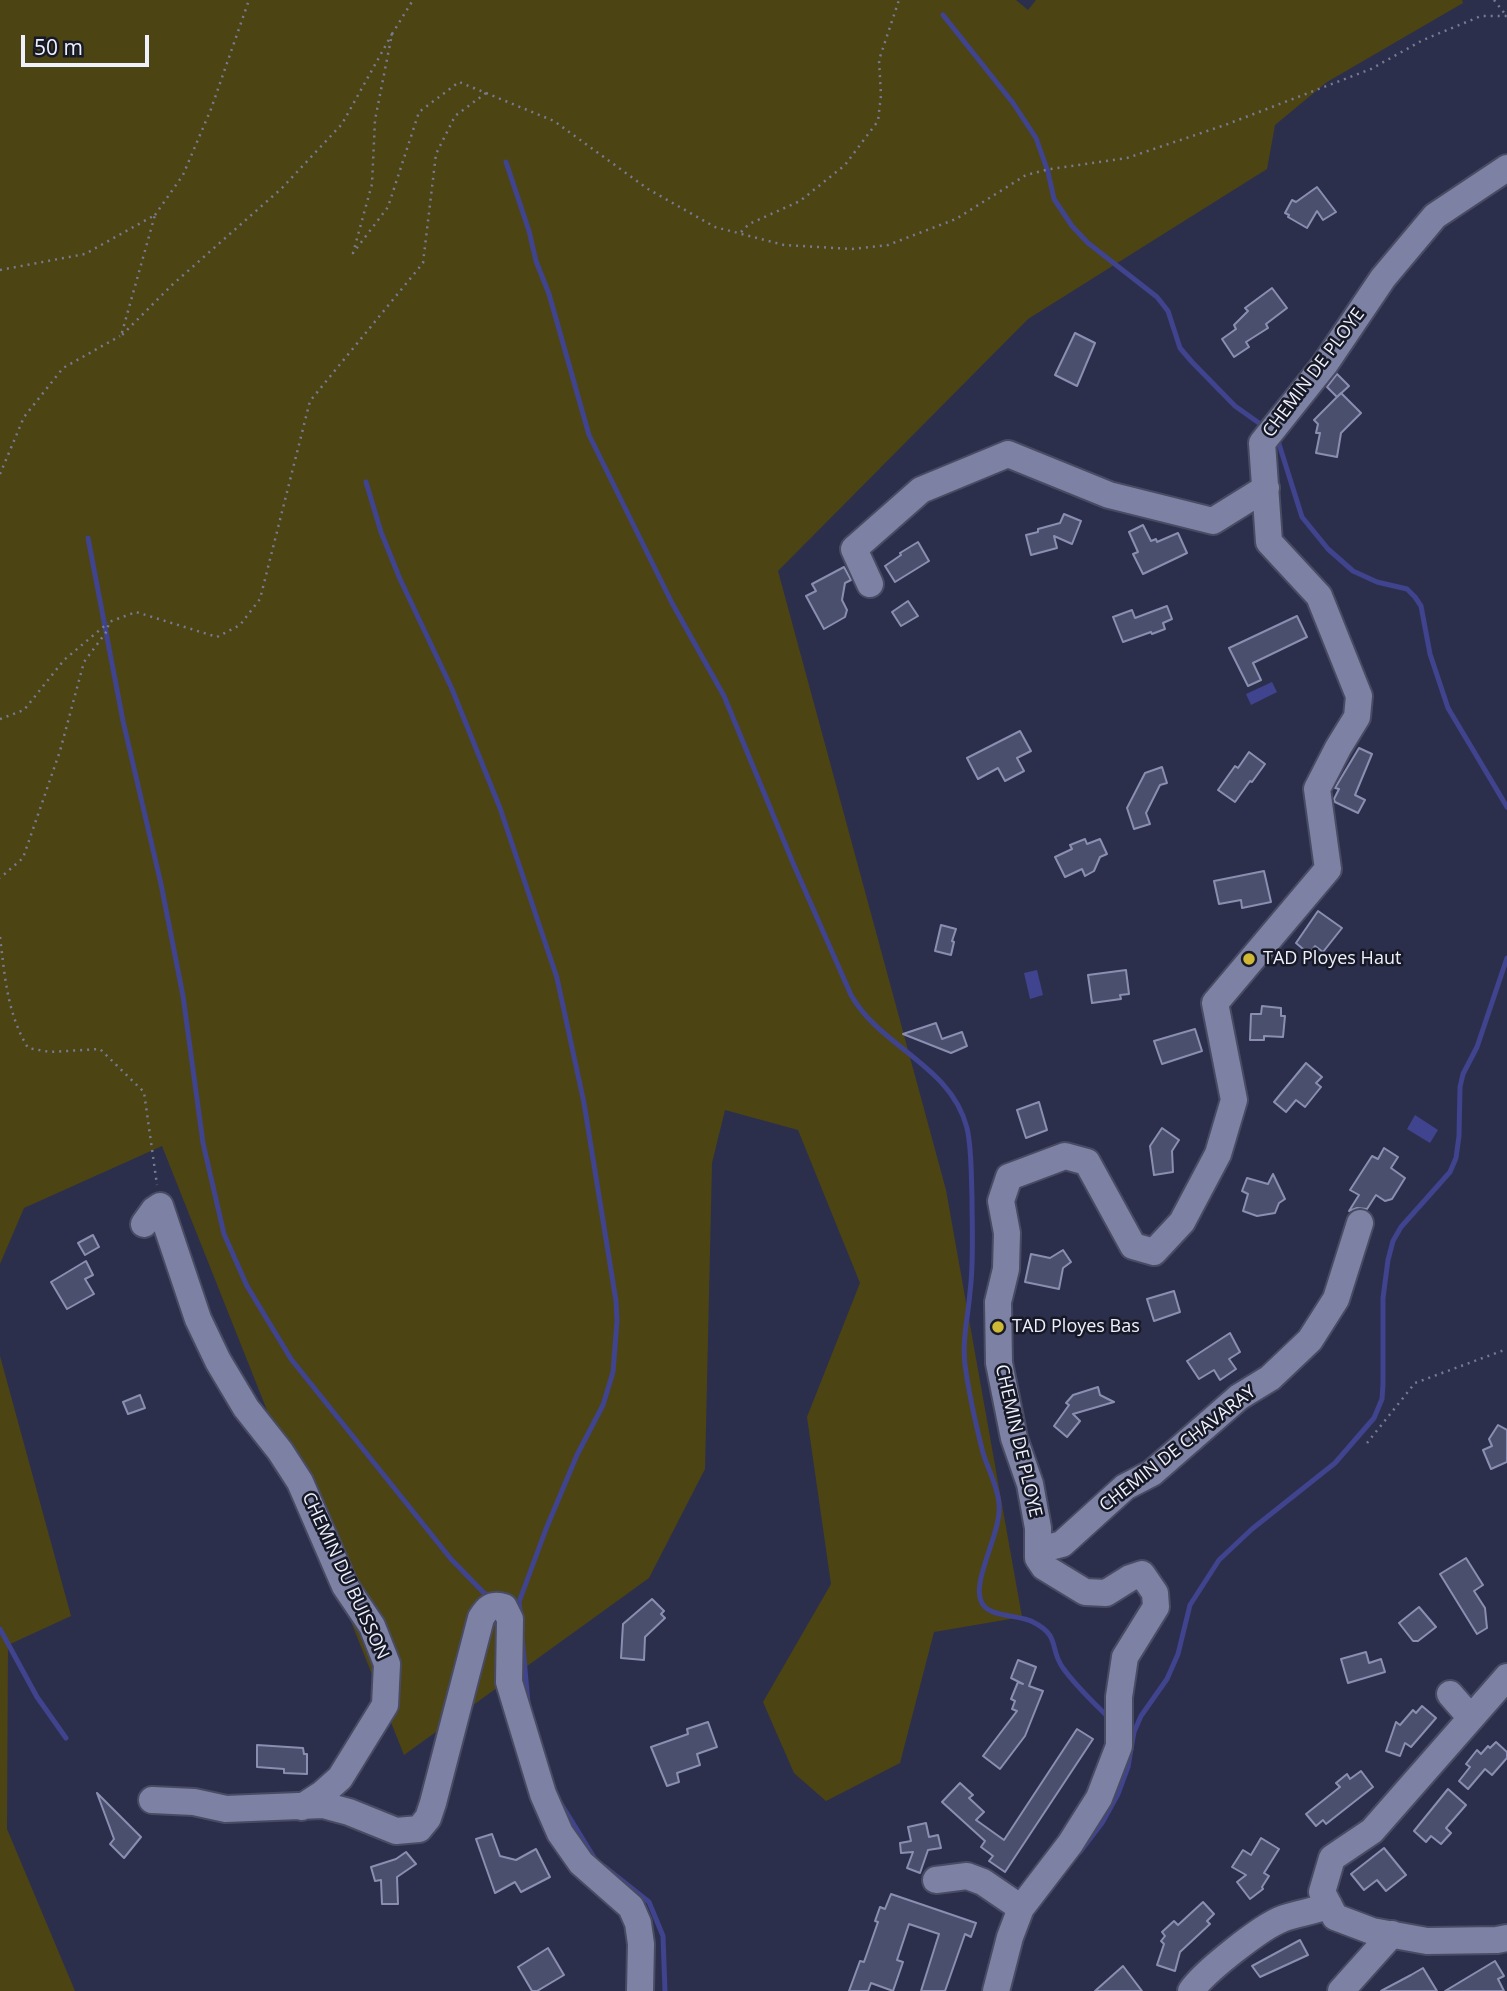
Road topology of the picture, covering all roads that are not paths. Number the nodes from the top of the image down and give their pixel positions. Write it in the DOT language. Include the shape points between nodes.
graph roads {
  1 [pos="1507,168"];
  2 [pos="1266,488"];
  3 [pos="870,584"];
  4 [pos="152,1215"];
  5 [pos="1360,1223"];
  6 [pos="1039,1550"];
  7 [pos="1507,1677"];
  8 [pos="1450,1694"];
  9 [pos="1470,1717"];
  10 [pos="152,1800"];
  11 [pos="300,1807"];
  12 [pos="936,1880"];
  13 [pos="1329,1905"];
  14 [pos="1021,1909"];
  15 [pos="1392,1934"];
  16 [pos="1507,1938"];
  17 [pos="640,1991"];
  18 [pos="996,1991"];
  19 [pos="1191,1991"];
  20 [pos="1341,1991"];
  1 -- 2 [label="street, CHEMIN DE PLOYE" via="1435,216 1383,278 1325,364 1262,443"];
  2 -- 3 [label="street" via="1213,521 1109,495 1008,454 921,490 854,549"];
  2 -- 6 [label="street, CHEMIN DE PLOYE" via="1269,542 1319,596 1359,696 1357,717 1317,789 1328,869 1214,1003 1234,1100 1217,1154 1182,1222 1154,1252 1133,1247 1087,1162 1065,1156 1009,1177 1001,1201 1007,1233 1006,1269 998,1302 999,1363 1014,1438 1030,1483"];
  4 -- 11 [label="street, CHEMIN DU BUISSON" via="213,1350 246,1408 300,1482 345,1586 372,1626 387,1664 385,1705 358,1750 340,1778"];
  5 -- 6 [label="street, CHEMIN DE CHAVARAY" via="1336,1298 1310,1340 1152,1473 1125,1487 1062,1544"];
  6 -- 14 [label="street" via="1038,1558 1045,1567 1085,1592 1105,1594 1142,1574 1155,1592 1156,1607 1125,1657 1119,1746 1099,1798"];
  7 -- 9 [label="street"];
  8 -- 9 [label="street"];
  9 -- 13 [label="street" via="1372,1831 1332,1858 1322,1892"];
  10 -- 11 [label="street" via="226,1809"];
  11 -- 17 [label="street" via="323,1805 396,1831 419,1829 433,1803 481,1618 487,1608 504,1607 510,1619 509,1682 543,1794 560,1833 582,1863 631,1907 641,1944"];
  12 -- 14 [label="street" via="967,1876"];
  13 -- 15 [label="street" via="1335,1917"];
  13 -- 19 [label="street" via="1281,1919 1229,1954"];
  14 -- 18 [label="street"];
  15 -- 16 [label="street" via="1427,1941"];
  15 -- 20 [label="street"];
}
